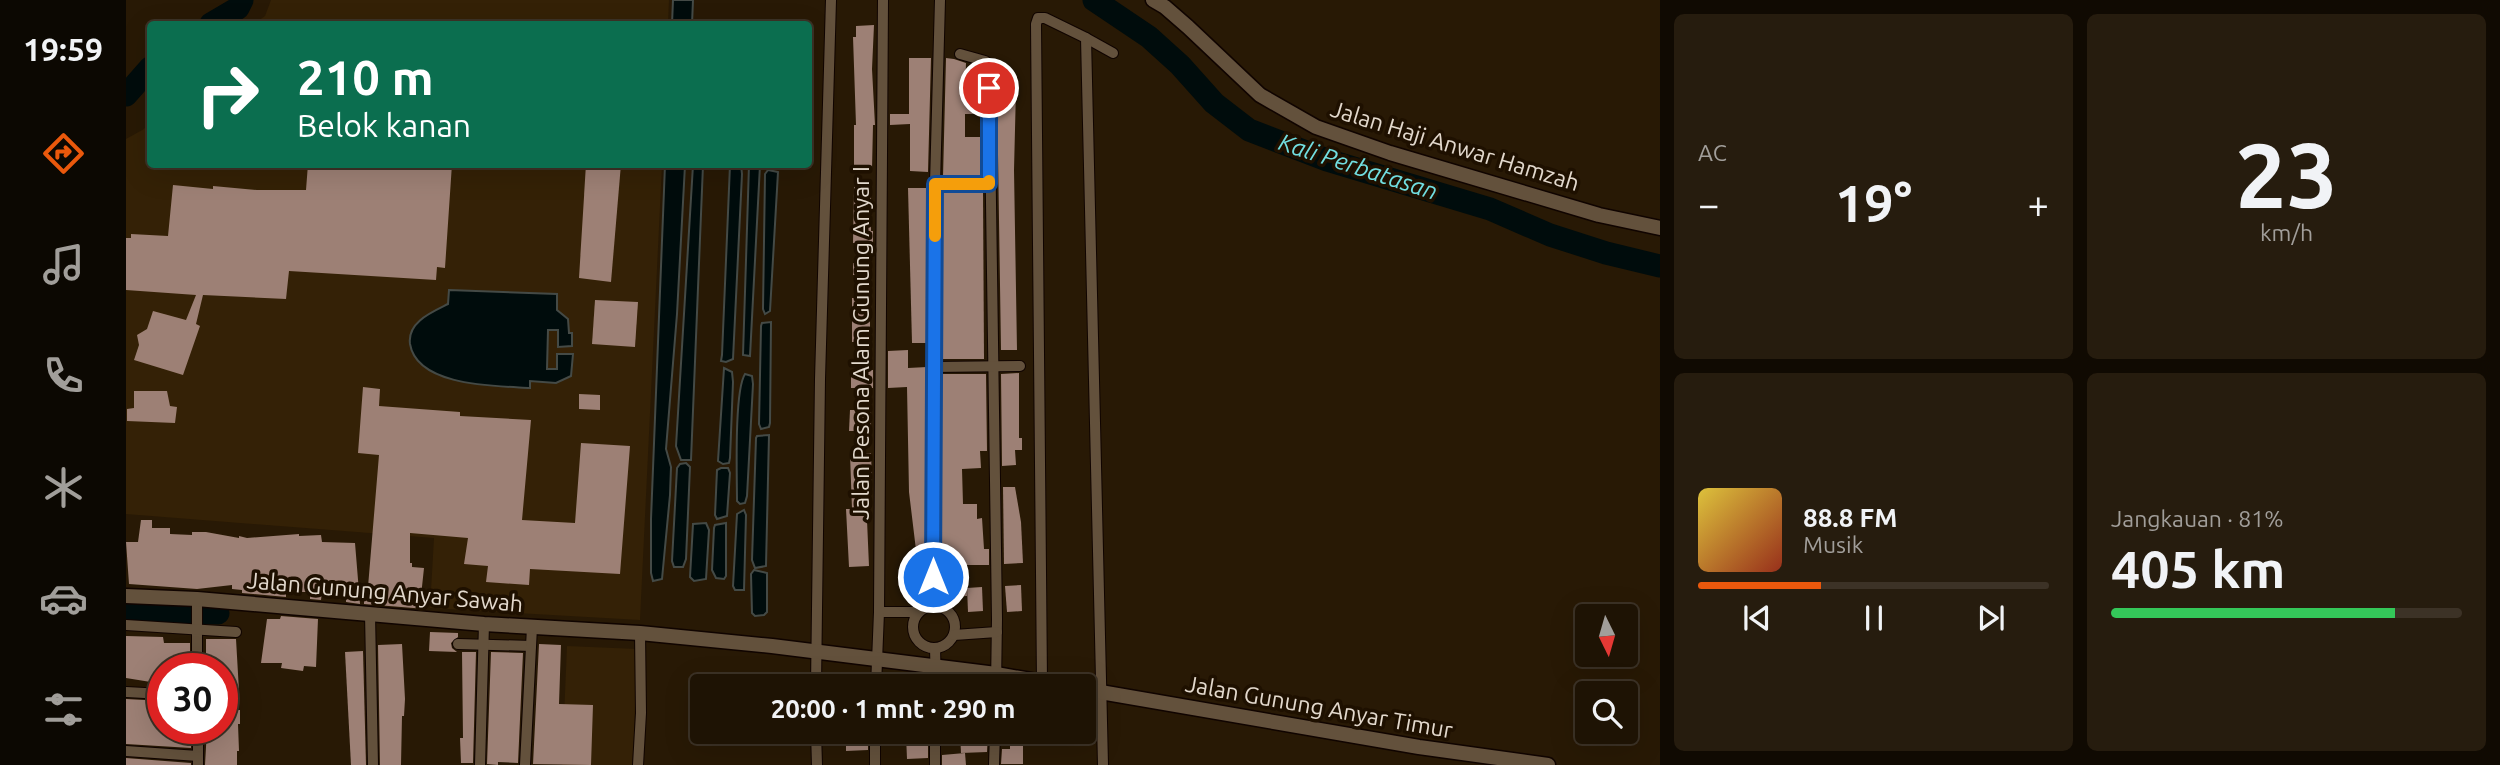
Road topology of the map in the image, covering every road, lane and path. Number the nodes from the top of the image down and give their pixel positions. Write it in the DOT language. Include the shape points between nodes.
graph roads {
  1 [pos="831,0"];
  2 [pos="883,0"];
  3 [pos="940,0"];
  4 [pos="1153,0"];
  5 [pos="1086,38"];
  6 [pos="1113,53"];
  7 [pos="960,54"];
  8 [pos="935,184"];
  9 [pos="989,184"];
  10 [pos="1660,228"];
  11 [pos="993,366"];
  12 [pos="1020,366"];
  13 [pos="934,367"];
  14 [pos="126,596"];
  15 [pos="197,602"];
  16 [pos="933,606"];
  17 [pos="878,612"];
  18 [pos="919,612"];
  19 [pos="370,614"];
  20 [pos="484,624"];
  21 [pos="126,625"];
  22 [pos="532,627"];
  23 [pos="197,628"];
  24 [pos="236,632"];
  25 [pos="997,632"];
  26 [pos="639,633"];
  27 [pos="954,635"];
  28 [pos="458,644"];
  29 [pos="482,644"];
  30 [pos="531,646"];
  31 [pos="934,648"];
  32 [pos="816,652"];
  33 [pos="197,653"];
  34 [pos="876,660"];
  35 [pos="936,667"];
  36 [pos="816,674"];
  37 [pos="876,674"];
  38 [pos="936,674"];
  39 [pos="968,674"];
  40 [pos="996,674"];
  41 [pos="1042,674"];
  42 [pos="1096,691"];
  43 [pos="126,692"];
  44 [pos="1101,692"];
  45 [pos="147,694"];
  46 [pos="817,744"];
  47 [pos="875,744"];
  48 [pos="935,744"];
  49 [pos="995,744"];
  50 [pos="126,751"];
  51 [pos="198,760"];
  52 [pos="373,765"];
  53 [pos="480,765"];
  54 [pos="525,765"];
  55 [pos="638,765"];
  56 [pos="817,765"];
  57 [pos="875,765"];
  58 [pos="935,765"];
  59 [pos="994,765"];
  60 [pos="1102,765"];
  61 [pos="1548,765"];
  1 -- 32 [label="street"];
  2 -- 17 [label="street, Jalan Pesona Alam Gunung Anyar I"];
  3 -- 8 [label="street"];
  4 -- 10 [label="street, Jalan Haji Anwar Hamzah" via="1260,95 1316,127 1599,215"];
  5 -- 6 [label="street"];
  5 -- 41 [label="street" via="1045,18 1036,24"];
  5 -- 44 [label="street"];
  7 -- 9 [label="street" via="989,64"];
  8 -- 9 [label="street"];
  8 -- 13 [label="street"];
  9 -- 11 [label="street"];
  11 -- 12 [label="street"];
  11 -- 13 [label="street"];
  11 -- 25 [label="street"];
  13 -- 16 [label="street"];
  14 -- 15 [label="street, Jalan Gunung Anyar Sawah"];
  15 -- 19 [label="street, Jalan Gunung Anyar Sawah"];
  15 -- 23 [label="street"];
  16 -- 18 [label="street"];
  16 -- 27 [label="street" via="949,612 956,626"];
  17 -- 18 [label="street"];
  17 -- 34 [label="street, Jalan Pesona Alam Gunung Anyar I"];
  18 -- 31 [label="street" via="915,635"];
  19 -- 20 [label="street, Jalan Gunung Anyar Sawah"];
  19 -- 52 [label="street"];
  20 -- 22 [label="street, Jalan Gunung Anyar Sawah"];
  20 -- 29 [label="street"];
  21 -- 23 [label="street"];
  22 -- 26 [label="street, Jalan Gunung Anyar Sawah"];
  22 -- 30 [label="street"];
  23 -- 24 [label="street"];
  23 -- 33 [label="street"];
  25 -- 27 [label="street"];
  25 -- 40 [label="street"];
  26 -- 32 [label="street"];
  26 -- 55 [label="street"];
  27 -- 31 [label="street"];
  28 -- 29 [label="street"];
  29 -- 30 [label="street"];
  29 -- 53 [label="street"];
  30 -- 54 [label="street"];
  31 -- 35 [label="street"];
  32 -- 34 [label="street"];
  32 -- 36 [label="street"];
  34 -- 35 [label="street"];
  34 -- 37 [label="street, Jalan Pesona Alam Gunung Anyar I"];
  35 -- 38 [label="street"];
  35 -- 39 [label="street"];
  42 -- 44 [label="street, Jalan Gunung Anyar Timur"];
  43 -- 45 [label="street"];
  44 -- 60 [label="street"];
  44 -- 61 [label="street, Jalan Gunung Anyar Timur"];
  46 -- 56 [label="street"];
  47 -- 57 [label="street"];
  48 -- 58 [label="street"];
  49 -- 59 [label="street"];
  50 -- 51 [label="street"];
}
